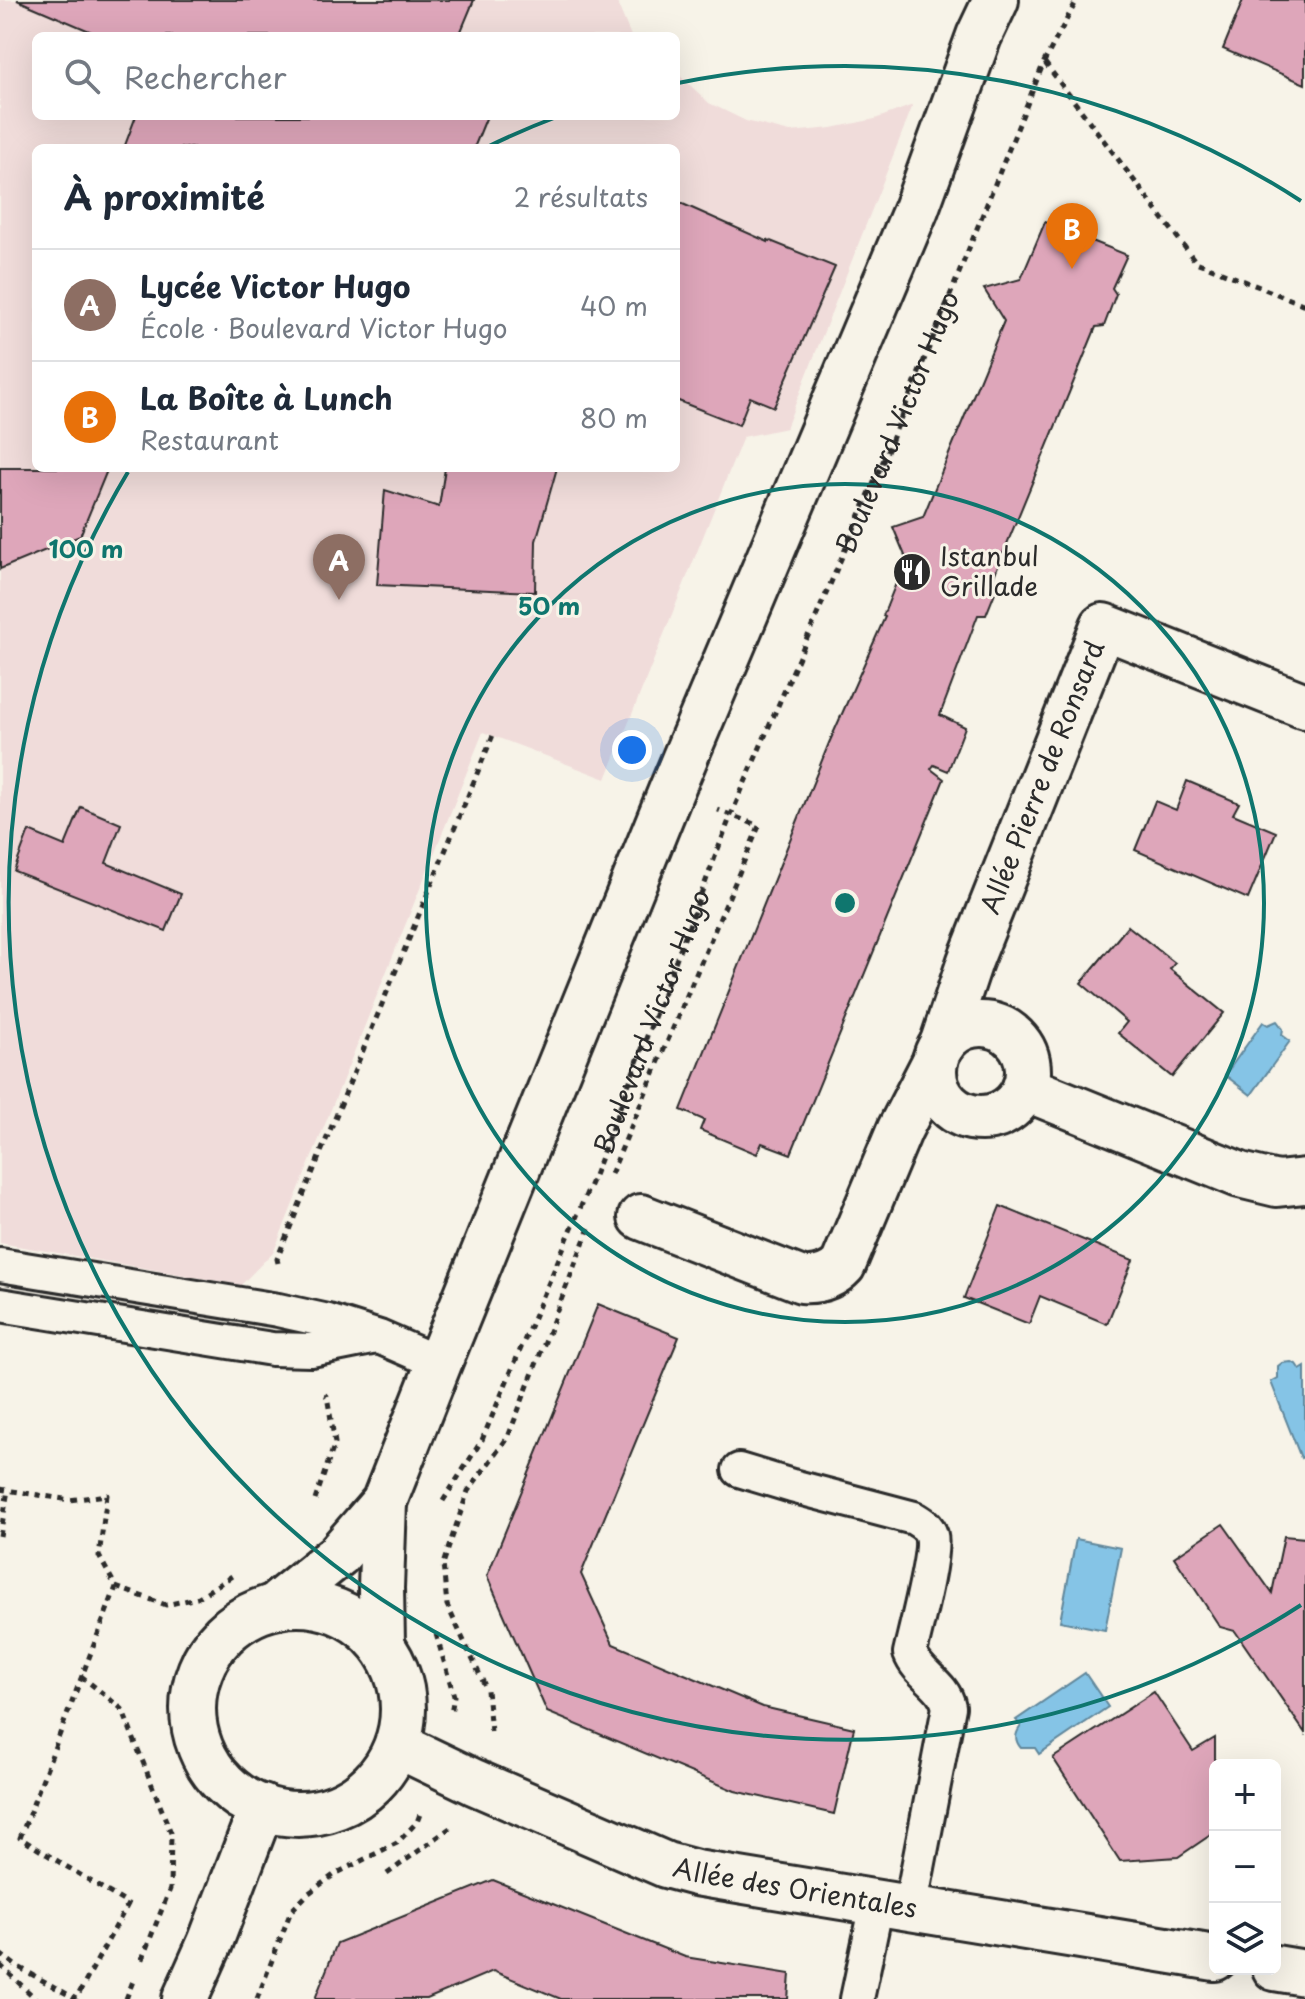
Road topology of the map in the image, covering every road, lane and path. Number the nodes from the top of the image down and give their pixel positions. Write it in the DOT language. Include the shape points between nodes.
graph roads {
  1 [pos="996,0"];
  2 [pos="1077,0"];
  3 [pos="1044,62"];
  4 [pos="1305,305"];
  5 [pos="1305,706"];
  6 [pos="493,735"];
  7 [pos="938,1053"];
  8 [pos="1025,1088"];
  9 [pos="1305,1181"];
  10 [pos="641,1217"];
  11 [pos="0,1265"];
  12 [pos="0,1305"];
  13 [pos="278,1310"];
  14 [pos="379,1337"];
  15 [pos="272,1349"];
  16 [pos="439,1363"];
  17 [pos="739,1470"];
  18 [pos="0,1489"];
  19 [pos="8,1490"];
  20 [pos="384,1502"];
  21 [pos="314,1505"];
  22 [pos="439,1507"];
  23 [pos="0,1536"];
  24 [pos="238,1573"];
  25 [pos="116,1587"];
  26 [pos="275,1606"];
  27 [pos="433,1625"];
  28 [pos="382,1644"];
  29 [pos="81,1676"];
  30 [pos="397,1745"];
  31 [pos="439,1765"];
  32 [pos="262,1807"];
  33 [pos="894,1906"];
  34 [pos="0,1954"];
  35 [pos="1209,1957"];
  36 [pos="0,1965"];
  37 [pos="1281,1969"];
  38 [pos="1305,1973"];
  39 [pos="36,1999"];
  40 [pos="76,1999"];
  41 [pos="126,1999"];
  42 [pos="185,1999"];
  43 [pos="257,1999"];
  44 [pos="857,1999"];
  1 -- 16 [label="street" via="916,209 677,776"];
  2 -- 3 [label="path, Boulevard Victor Hugo"];
  3 -- 4 [label="path" via="1196,262"];
  3 -- 22 [label="path, Boulevard Victor Hugo" via="887,452 731,815 593,1178 482,1440"];
  5 -- 7 [label="street, Allée Pierre de Ronsard" via="1103,626"];
  6 -- 13 [label="path" via="277,1259"];
  7 -- 8 [label="street" via="955,1032 972,1024 991,1024 1020,1045 1028,1061"];
  7 -- 8 [label="street" via="935,1080 955,1110 991,1117 1008,1110"];
  7 -- 10 [label="street, Allée Pierre de Ronsard" via="836,1272 802,1280"];
  8 -- 9 [label="street" via="1240,1175 1277,1184"];
  11 -- 13 [label="lane"];
  12 -- 15 [label="lane"];
  13 -- 14 [label="lane"];
  14 -- 15 [label="lane" via="311,1350"];
  14 -- 16 [label="lane"];
  15 -- 21 [label="path" via="268,1375 327,1396 335,1443"];
  16 -- 20 [label="street"];
  17 -- 33 [label="lane" via="914,1518 931,1532 932,1551 910,1653 947,1697 949,1707"];
  18 -- 19 [label="path"];
  19 -- 23 [label="path"];
  19 -- 25 [label="path" via="70,1500 107,1495 99,1556"];
  20 -- 26 [label="street" via="338,1555"];
  20 -- 28 [label="street"];
  24 -- 25 [label="path" via="197,1598 166,1605"];
  25 -- 29 [label="path"];
  26 -- 28 [label="street" via="325,1607 363,1625"];
  26 -- 32 [label="street" via="247,1617 213,1645 194,1690 193,1714 209,1765 242,1798"];
  27 -- 31 [label="path" via="454,1696"];
  28 -- 30 [label="street" via="400,1681 404,1718"];
  29 -- 40 [label="path" via="20,1838 128,1904"];
  29 -- 41 [label="path" via="122,1709 171,1833 170,1889"];
  30 -- 31 [label="street, Allée des Orientales"];
  30 -- 32 [label="street" via="374,1782 335,1807 291,1814"];
  31 -- 33 [label="street, Allée des Orientales" via="666,1865"];
  31 -- 43 [label="path" via="417,1822 397,1843 335,1874 291,1911"];
  32 -- 42 [label="street"];
  33 -- 35 [label="street, Allée des Orientales"];
  33 -- 44 [label="lane"];
  34 -- 40 [label="path"];
  36 -- 39 [label="path"];
  37 -- 38 [label="street"];
}
